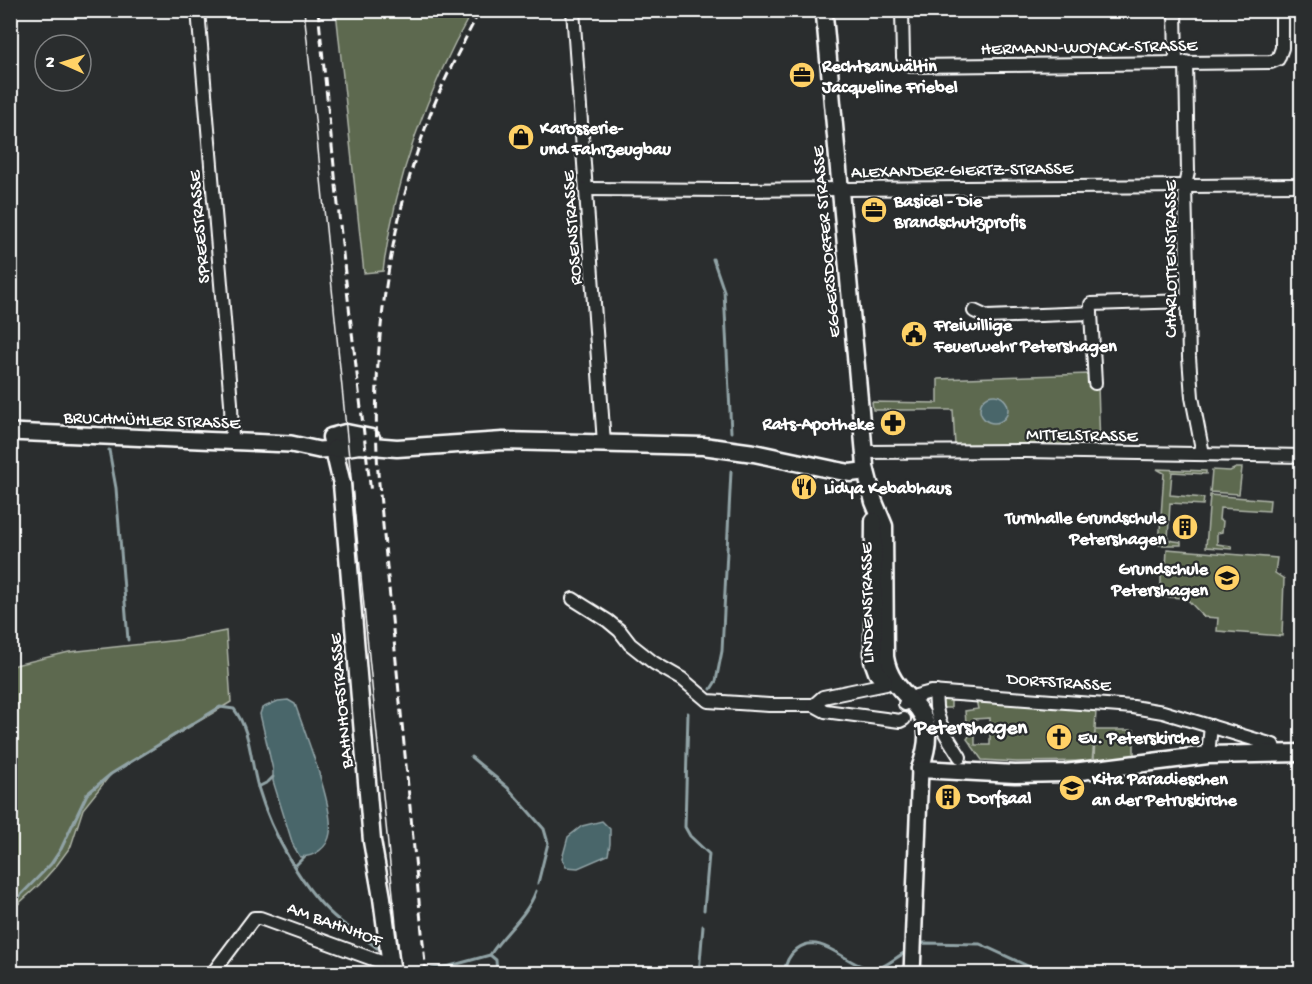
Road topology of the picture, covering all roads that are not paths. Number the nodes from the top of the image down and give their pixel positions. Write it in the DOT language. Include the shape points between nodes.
graph roads {
  1 [pos="198,10"];
  2 [pos="573,10"];
  3 [pos="824,10"];
  4 [pos="902,10"];
  5 [pos="1175,10"];
  6 [pos="1282,10"];
  7 [pos="1181,62"];
  8 [pos="1185,185"];
  9 [pos="1302,185"];
  10 [pos="586,189"];
  11 [pos="840,189"];
  12 [pos="1187,301"];
  13 [pos="974,311"];
  14 [pos="1091,313"];
  15 [pos="1095,383"];
  16 [pos="10,432"];
  17 [pos="232,442"];
  18 [pos="333,443"];
  19 [pos="604,443"];
  20 [pos="863,452"];
  21 [pos="1203,454"];
  22 [pos="1302,456"];
  23 [pos="866,471"];
  24 [pos="573,599"];
  25 [pos="889,681"];
  26 [pos="936,692"];
  27 [pos="814,705"];
  28 [pos="907,708"];
  29 [pos="1211,726"];
  30 [pos="1275,753"];
  31 [pos="1302,753"];
  32 [pos="1208,755"];
  33 [pos="960,757"];
  34 [pos="920,769"];
  35 [pos="912,966"];
  36 [pos="391,967"];
  37 [pos="212,974"];
  1 -- 17 [label="street, SPREESTRASSE"];
  2 -- 10 [label="street, ROSENSTRASSE"];
  3 -- 11 [label="street, EGGERSDORFER STRASSE"];
  4 -- 7 [label="street, HERMANN-WOYACK-STRASSE" via="903,57 910,66"];
  5 -- 7 [label="street, CHARLOTTENSTRASSE"];
  6 -- 7 [label="street, HERMANN-WOYACK-STRASSE" via="1282,48 1278,59"];
  7 -- 8 [label="street, CHARLOTTENSTRASSE" via="1188,172"];
  8 -- 9 [label="street, ALEXANDER-GIERTZ-STRASSE"];
  8 -- 11 [label="street, ALEXANDER-GIERTZ-STRASSE"];
  8 -- 12 [label="street, CHARLOTTENSTRASSE"];
  10 -- 11 [label="street, ALEXANDER-GIERTZ-STRASSE"];
  10 -- 19 [label="street, ROSENSTRASSE"];
  11 -- 20 [label="street, EGGERSDORFER STRASSE"];
  12 -- 14 [label="street" via="1091,304"];
  12 -- 21 [label="street, CHARLOTTENSTRASSE" via="1192,396"];
  13 -- 14 [label="street" via="987,317"];
  14 -- 15 [label="street"];
  16 -- 17 [label="street, BRUCHMÜHLER STRASSE"];
  17 -- 18 [label="street, BRUCHMÜHLER STRASSE" via="291,444 319,450"];
  18 -- 19 [label="main road" via="346,434 354,434 415,447 503,441"];
  18 -- 36 [label="main road, BAHNHOFSTRASSE" via="342,484 372,841"];
  19 -- 23 [label="main road" via="712,447 850,473"];
  20 -- 21 [label="street, MITTELSTRASSE"];
  20 -- 23 [label="street, EGGERSDORFER STRASSE"];
  21 -- 22 [label="street, MITTELSTRASSE"];
  23 -- 25 [label="main road, LINDENSTRASSE" via="884,526 885,657"];
  24 -- 27 [label="street, DORFSTRASSE" via="608,621 630,644 708,701"];
  25 -- 27 [label="street, DORFSTRASSE" via="823,697"];
  25 -- 28 [label="main road, LINDENSTRASSE"];
  26 -- 28 [label="street, DORFSTRASSE" via="922,693"];
  26 -- 29 [label="street, DORFSTRASSE" via="1133,707"];
  26 -- 33 [label="street" via="938,719"];
  27 -- 28 [label="street, DORFSTRASSE" via="825,711 900,720"];
  28 -- 34 [label="main road, LINDENSTRASSE" via="924,716 926,722 926,754"];
  29 -- 30 [label="street, DORFSTRASSE" via="1273,745"];
  29 -- 32 [label="street"];
  30 -- 31 [label="main road"];
  30 -- 32 [label="main road"];
  32 -- 34 [label="main road" via="1065,773"];
  34 -- 35 [label="street"];
  36 -- 37 [label="street, AM BAHNHOF" via="254,918"];
}
